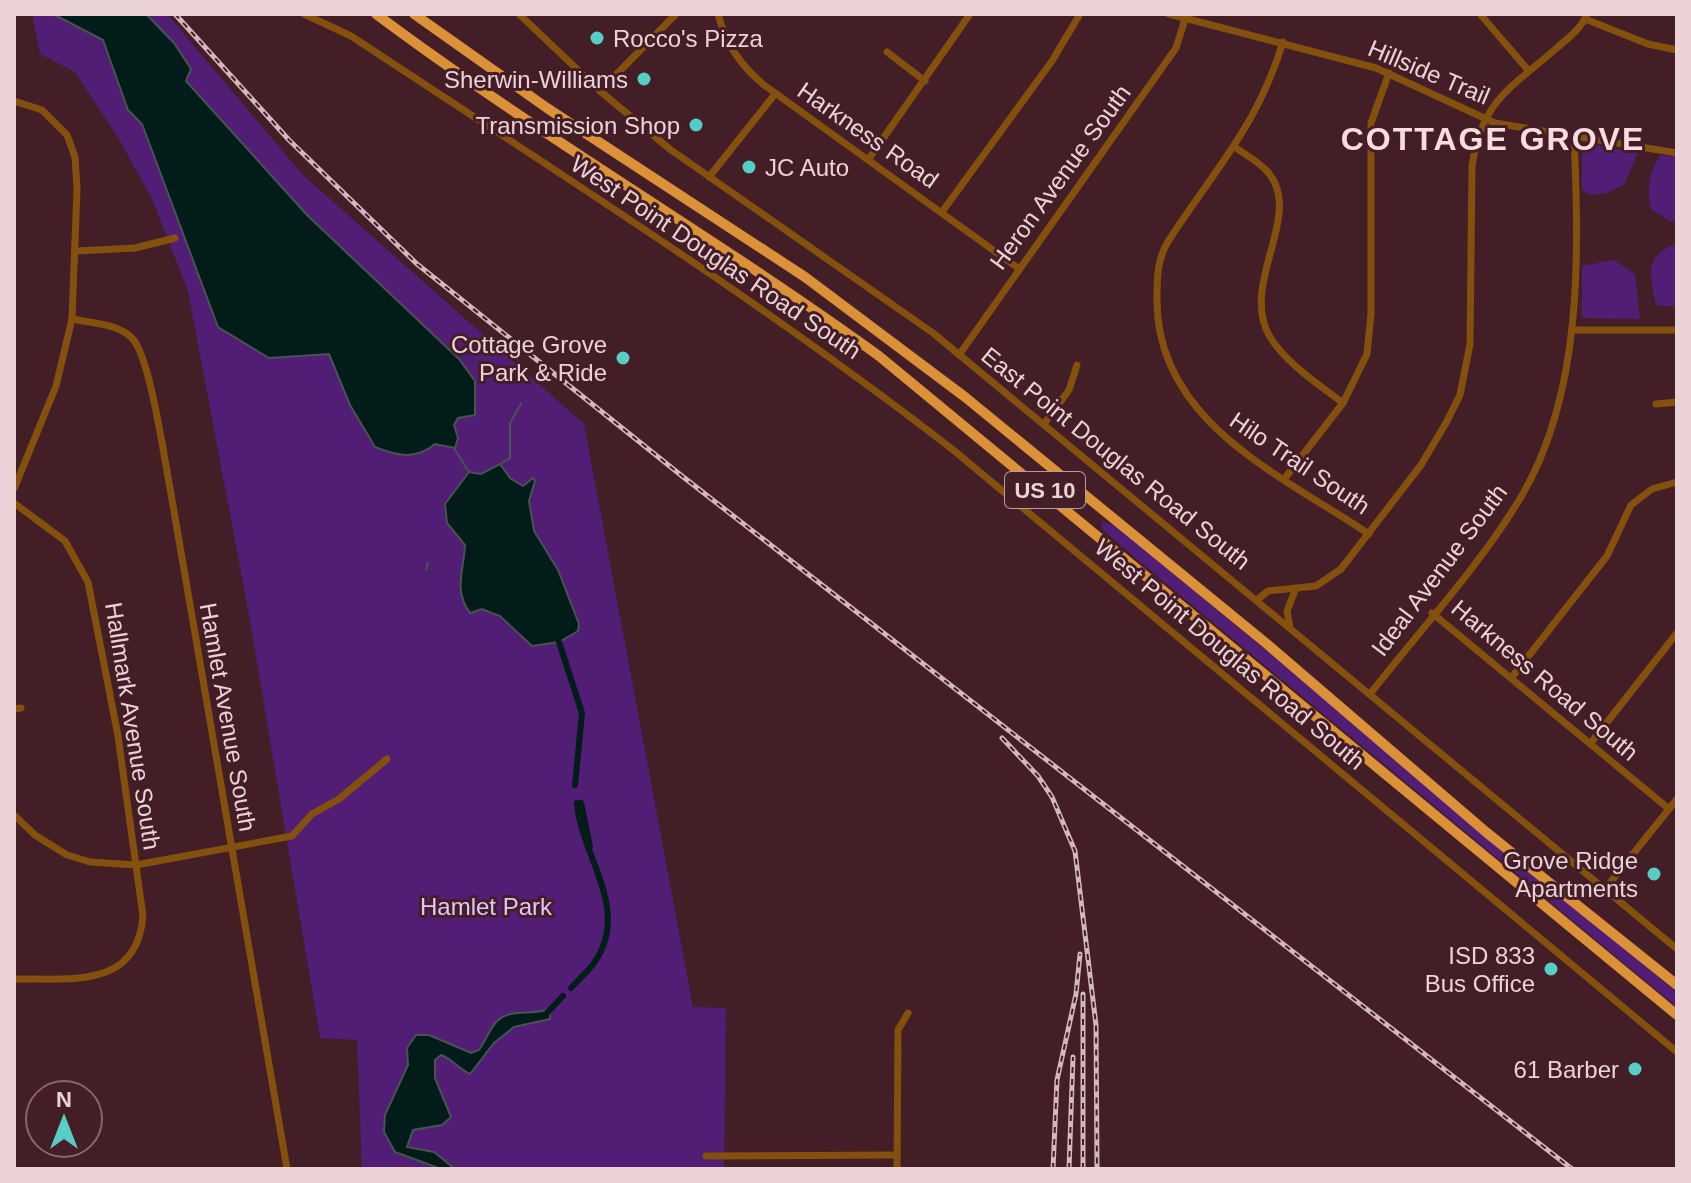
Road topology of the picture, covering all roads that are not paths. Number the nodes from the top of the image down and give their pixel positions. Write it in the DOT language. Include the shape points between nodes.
graph roads {
  1 [pos="304,14"];
  2 [pos="376,14"];
  3 [pos="414,14"];
  4 [pos="519,14"];
  5 [pos="676,14"];
  6 [pos="718,14"];
  7 [pos="970,14"];
  8 [pos="1080,14"];
  9 [pos="1169,14"];
  10 [pos="1480,14"];
  11 [pos="1586,17"];
  12 [pos="1185,19"];
  13 [pos="1283,42"];
  14 [pos="1677,50"];
  15 [pos="887,52"];
  16 [pos="1528,70"];
  17 [pos="1389,73"];
  18 [pos="925,81"];
  19 [pos="600,91"];
  20 [pos="775,94"];
  21 [pos="14,101"];
  22 [pos="1487,119"];
  23 [pos="1574,136"];
  24 [pos="1236,148"];
  25 [pos="1677,153"];
  26 [pos="868,160"];
  27 [pos="709,177"];
  28 [pos="942,212"];
  29 [pos="175,238"];
  30 [pos="77,251"];
  31 [pos="1018,268"];
  32 [pos="72,319"];
  33 [pos="1574,330"];
  34 [pos="1677,330"];
  35 [pos="959,355"];
  36 [pos="1077,365"];
  37 [pos="1677,402"];
  38 [pos="1343,403"];
  39 [pos="1656,404"];
  40 [pos="1044,424"];
  41 [pos="1285,478"];
  42 [pos="1677,482"];
  43 [pos="14,489"];
  44 [pos="14,503"];
  45 [pos="1369,534"];
  46 [pos="1296,588"];
  47 [pos="1257,600"];
  48 [pos="1432,613"];
  49 [pos="1290,628"];
  50 [pos="1677,633"];
  51 [pos="1512,677"];
  52 [pos="1370,694"];
  53 [pos="1590,744"];
  54 [pos="387,759"];
  55 [pos="1677,799"];
  56 [pos="1669,809"];
  57 [pos="14,815"];
  58 [pos="230,848"];
  59 [pos="136,865"];
  60 [pos="1605,889"];
  61 [pos="1677,949"];
  62 [pos="14,979"];
  63 [pos="1677,985"];
  64 [pos="908,1013"];
  65 [pos="1677,1015"];
  66 [pos="1677,1052"];
  67 [pos="897,1155"];
  68 [pos="706,1156"];
  69 [pos="287,1169"];
  70 [pos="897,1169"];
  1 -- 66 [label="street, West Point Douglas Road South" via="364,45 870,385"];
  2 -- 65 [label="highway, US 10" via="461,78 797,296 879,356"];
  3 -- 63 [label="highway, US 10" via="805,277 965,397"];
  4 -- 19 [label="street, East Point Douglas Road South"];
  5 -- 19 [label="street"];
  6 -- 20 [label="street, Harkness Road" via="744,68"];
  7 -- 18 [label="street"];
  8 -- 28 [label="street"];
  9 -- 12 [label="street, Hillside Trail"];
  10 -- 16 [label="street"];
  11 -- 14 [label="street" via="1648,44"];
  11 -- 16 [label="street"];
  12 -- 13 [label="street, Hillside Trail"];
  12 -- 31 [label="street, Heron Avenue South" via="1176,48"];
  13 -- 17 [label="street, Hillside Trail"];
  13 -- 24 [label="street, Hilo Trail South" via="1266,92"];
  15 -- 18 [label="street"];
  16 -- 22 [label="street" via="1498,97"];
  17 -- 22 [label="street, Hillside Trail"];
  17 -- 38 [label="street" via="1371,123 1367,354"];
  18 -- 26 [label="street"];
  19 -- 27 [label="street, East Point Douglas Road South"];
  20 -- 26 [label="street, Harkness Road"];
  20 -- 27 [label="street"];
  21 -- 30 [label="street" via="42,110 67,135 75,157"];
  22 -- 23 [label="street, Hillside Trail"];
  22 -- 45 [label="street" via="1472,167 1468,366 1460,395 1434,444"];
  23 -- 25 [label="street, Hillside Trail"];
  23 -- 33 [label="street, Ideal Avenue South"];
  24 -- 38 [label="street" via="1267,171 1279,206 1261,287 1265,326 1285,356"];
  24 -- 41 [label="street, Hilo Trail South" via="1166,244 1157,272 1157,316 1164,347 1195,410 1222,437"];
  26 -- 28 [label="street, Harkness Road"];
  27 -- 35 [label="street, East Point Douglas Road South" via="859,278"];
  28 -- 31 [label="street, Harkness Road"];
  29 -- 30 [label="street" via="135,248"];
  30 -- 32 [label="street"];
  31 -- 35 [label="street, Heron Avenue South"];
  32 -- 43 [label="street" via="56,386"];
  32 -- 58 [label="street, Hamlet Avenue South" via="114,327 133,338 148,378"];
  33 -- 34 [label="street"];
  33 -- 48 [label="street, Ideal Avenue South" via="1551,425 1522,495"];
  35 -- 40 [label="street, East Point Douglas Road South"];
  36 -- 40 [label="street" via="1069,390"];
  37 -- 39 [label="street"];
  38 -- 41 [label="street"];
  40 -- 47 [label="street, East Point Douglas Road South"];
  41 -- 45 [label="street, Hilo Trail South"];
  42 -- 51 [label="street" via="1652,489 1631,505 1600,566"];
  44 -- 59 [label="street, Hallmark Avenue South" via="65,541 88,582"];
  45 -- 46 [label="street" via="1330,579"];
  46 -- 47 [label="street" via="1268,591"];
  46 -- 49 [label="street" via="1287,611"];
  47 -- 49 [label="street, East Point Douglas Road South"];
  48 -- 51 [label="street, Harkness Road South"];
  48 -- 52 [label="street, Ideal Avenue South"];
  49 -- 52 [label="street, East Point Douglas Road South"];
  50 -- 53 [label="street"];
  51 -- 53 [label="street, Harkness Road South"];
  52 -- 60 [label="street, East Point Douglas Road South"];
  53 -- 56 [label="street, Harkness Road South"];
  54 -- 58 [label="street" via="312,814 292,836"];
  55 -- 56 [label="street"];
  56 -- 60 [label="street"];
  57 -- 59 [label="street" via="67,855"];
  58 -- 59 [label="street"];
  58 -- 69 [label="street, Hamlet Avenue South"];
  59 -- 62 [label="street, Hallmark Avenue South" via="143,916 139,940 126,961 112,972"];
  60 -- 61 [label="street, East Point Douglas Road South"];
  64 -- 67 [label="street" via="898,1030"];
  67 -- 68 [label="street"];
  67 -- 70 [label="street"];
}
